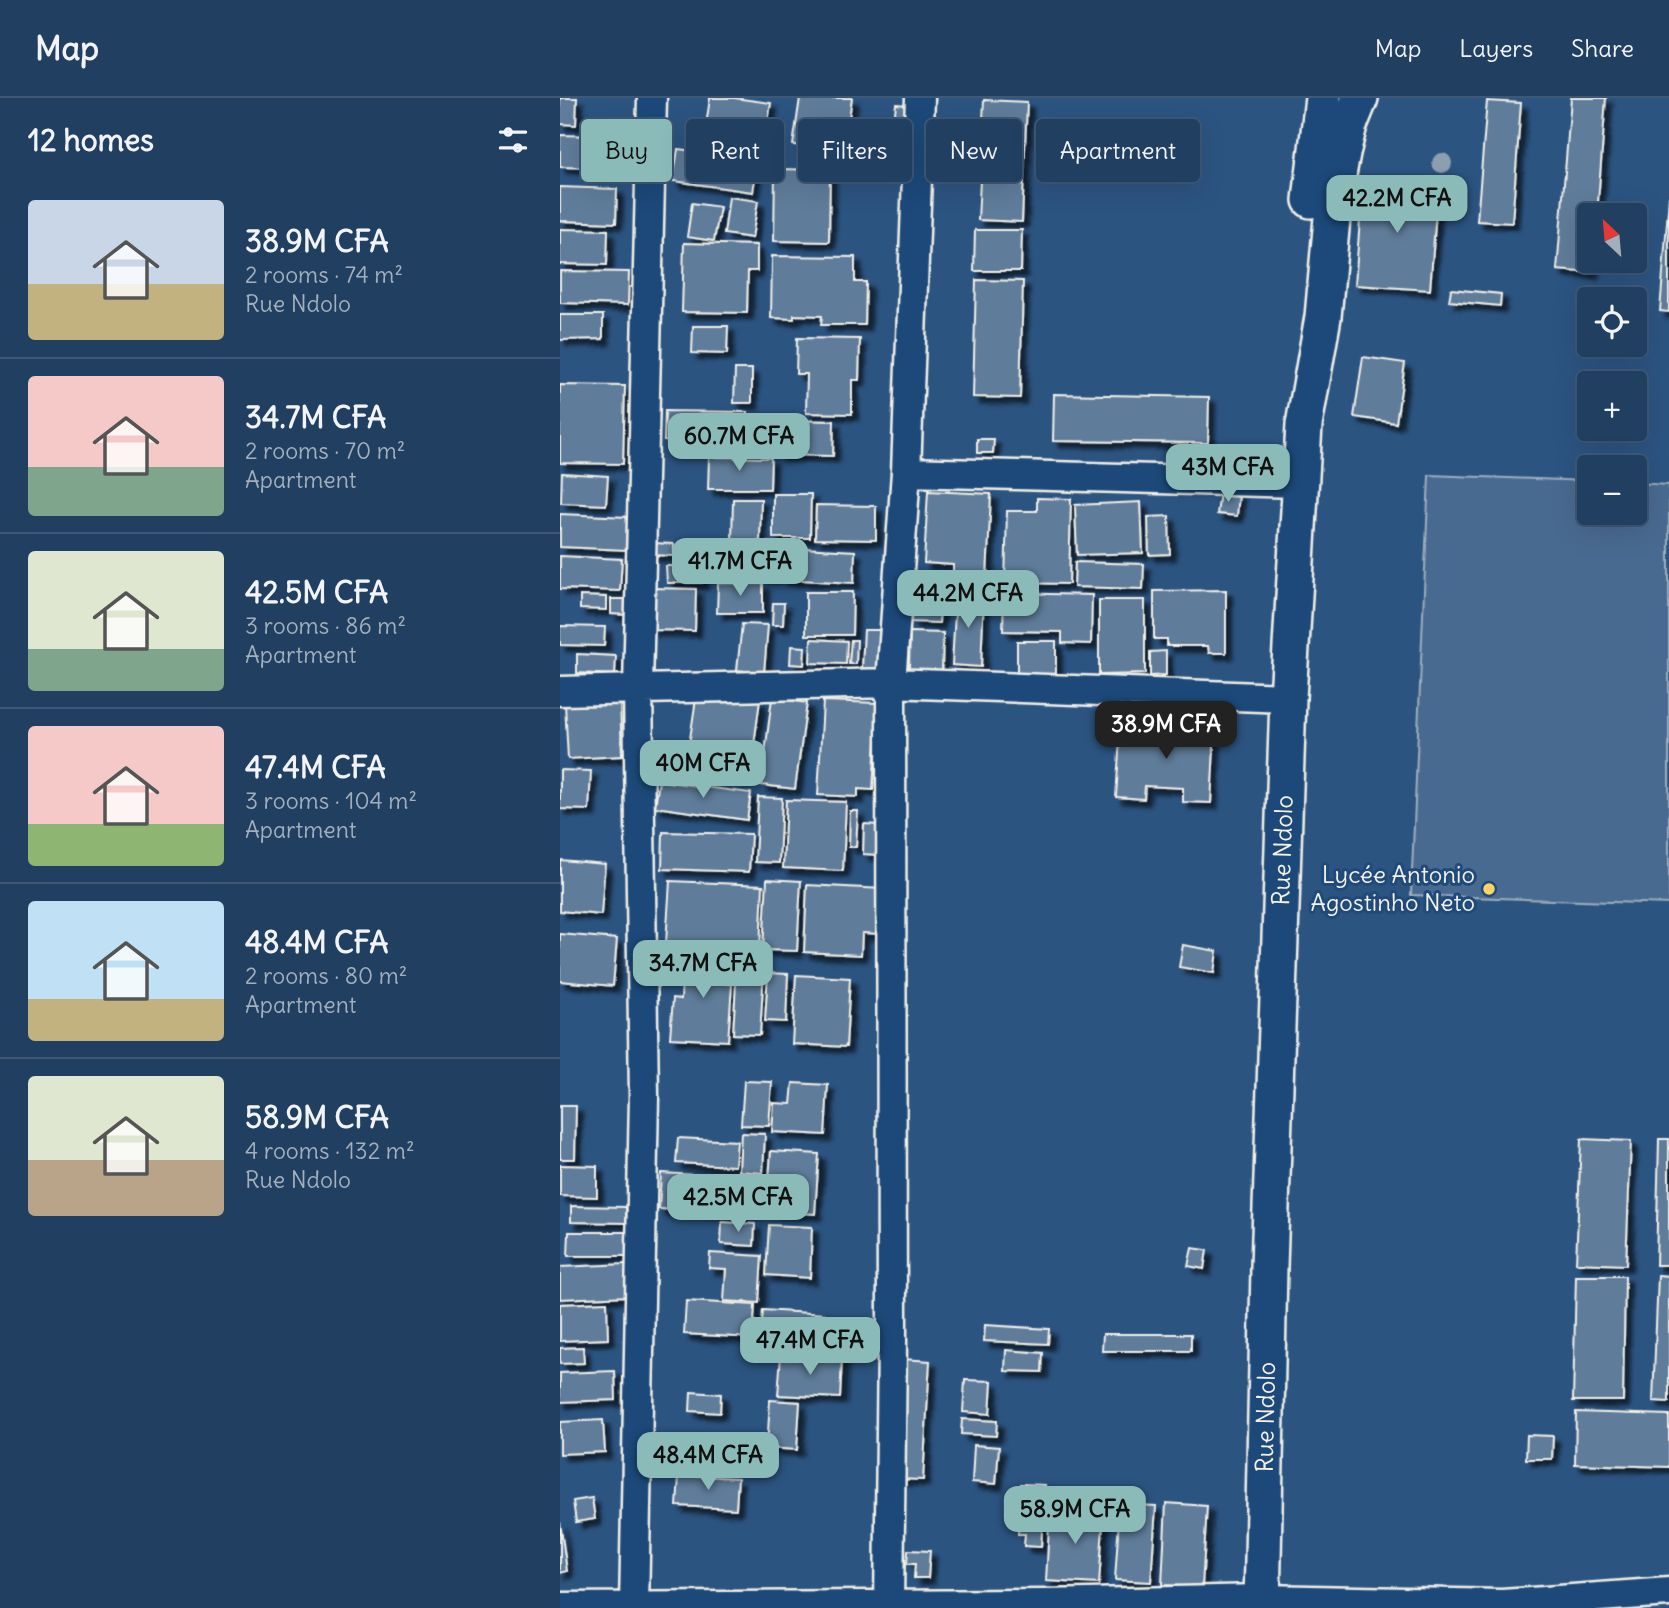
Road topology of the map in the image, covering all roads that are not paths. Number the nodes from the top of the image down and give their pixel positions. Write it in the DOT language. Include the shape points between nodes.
graph roads {
  1 [pos="652,98"];
  2 [pos="920,98"];
  3 [pos="1322,98"];
  4 [pos="1360,98"];
  5 [pos="1312,374"];
  6 [pos="906,472"];
  7 [pos="1300,483"];
  8 [pos="891,683"];
  9 [pos="638,688"];
  10 [pos="560,691"];
  11 [pos="1288,698"];
  12 [pos="1669,1592"];
  13 [pos="1262,1604"];
  14 [pos="889,1606"];
  15 [pos="1043,1606"];
  16 [pos="1502,1606"];
  17 [pos="560,1607"];
  18 [pos="634,1607"];
  1 -- 9 [label="street"];
  2 -- 6 [label="street"];
  3 -- 5 [label="main road" via="1305,256"];
  4 -- 5 [label="main road, Rue Ndolo" via="1338,174 1323,317"];
  5 -- 7 [label="main road, Rue Ndolo"];
  6 -- 7 [label="street"];
  6 -- 8 [label="street"];
  7 -- 11 [label="main road, Rue Ndolo"];
  8 -- 9 [label="street"];
  8 -- 11 [label="street"];
  8 -- 14 [label="street"];
  9 -- 10 [label="street"];
  9 -- 18 [label="street" via="644,1096"];
  11 -- 13 [label="main road, Rue Ndolo"];
  12 -- 16 [label="street"];
  13 -- 15 [label="street"];
  13 -- 16 [label="street"];
  14 -- 15 [label="street"];
  14 -- 18 [label="street"];
  17 -- 18 [label="street"];
}
